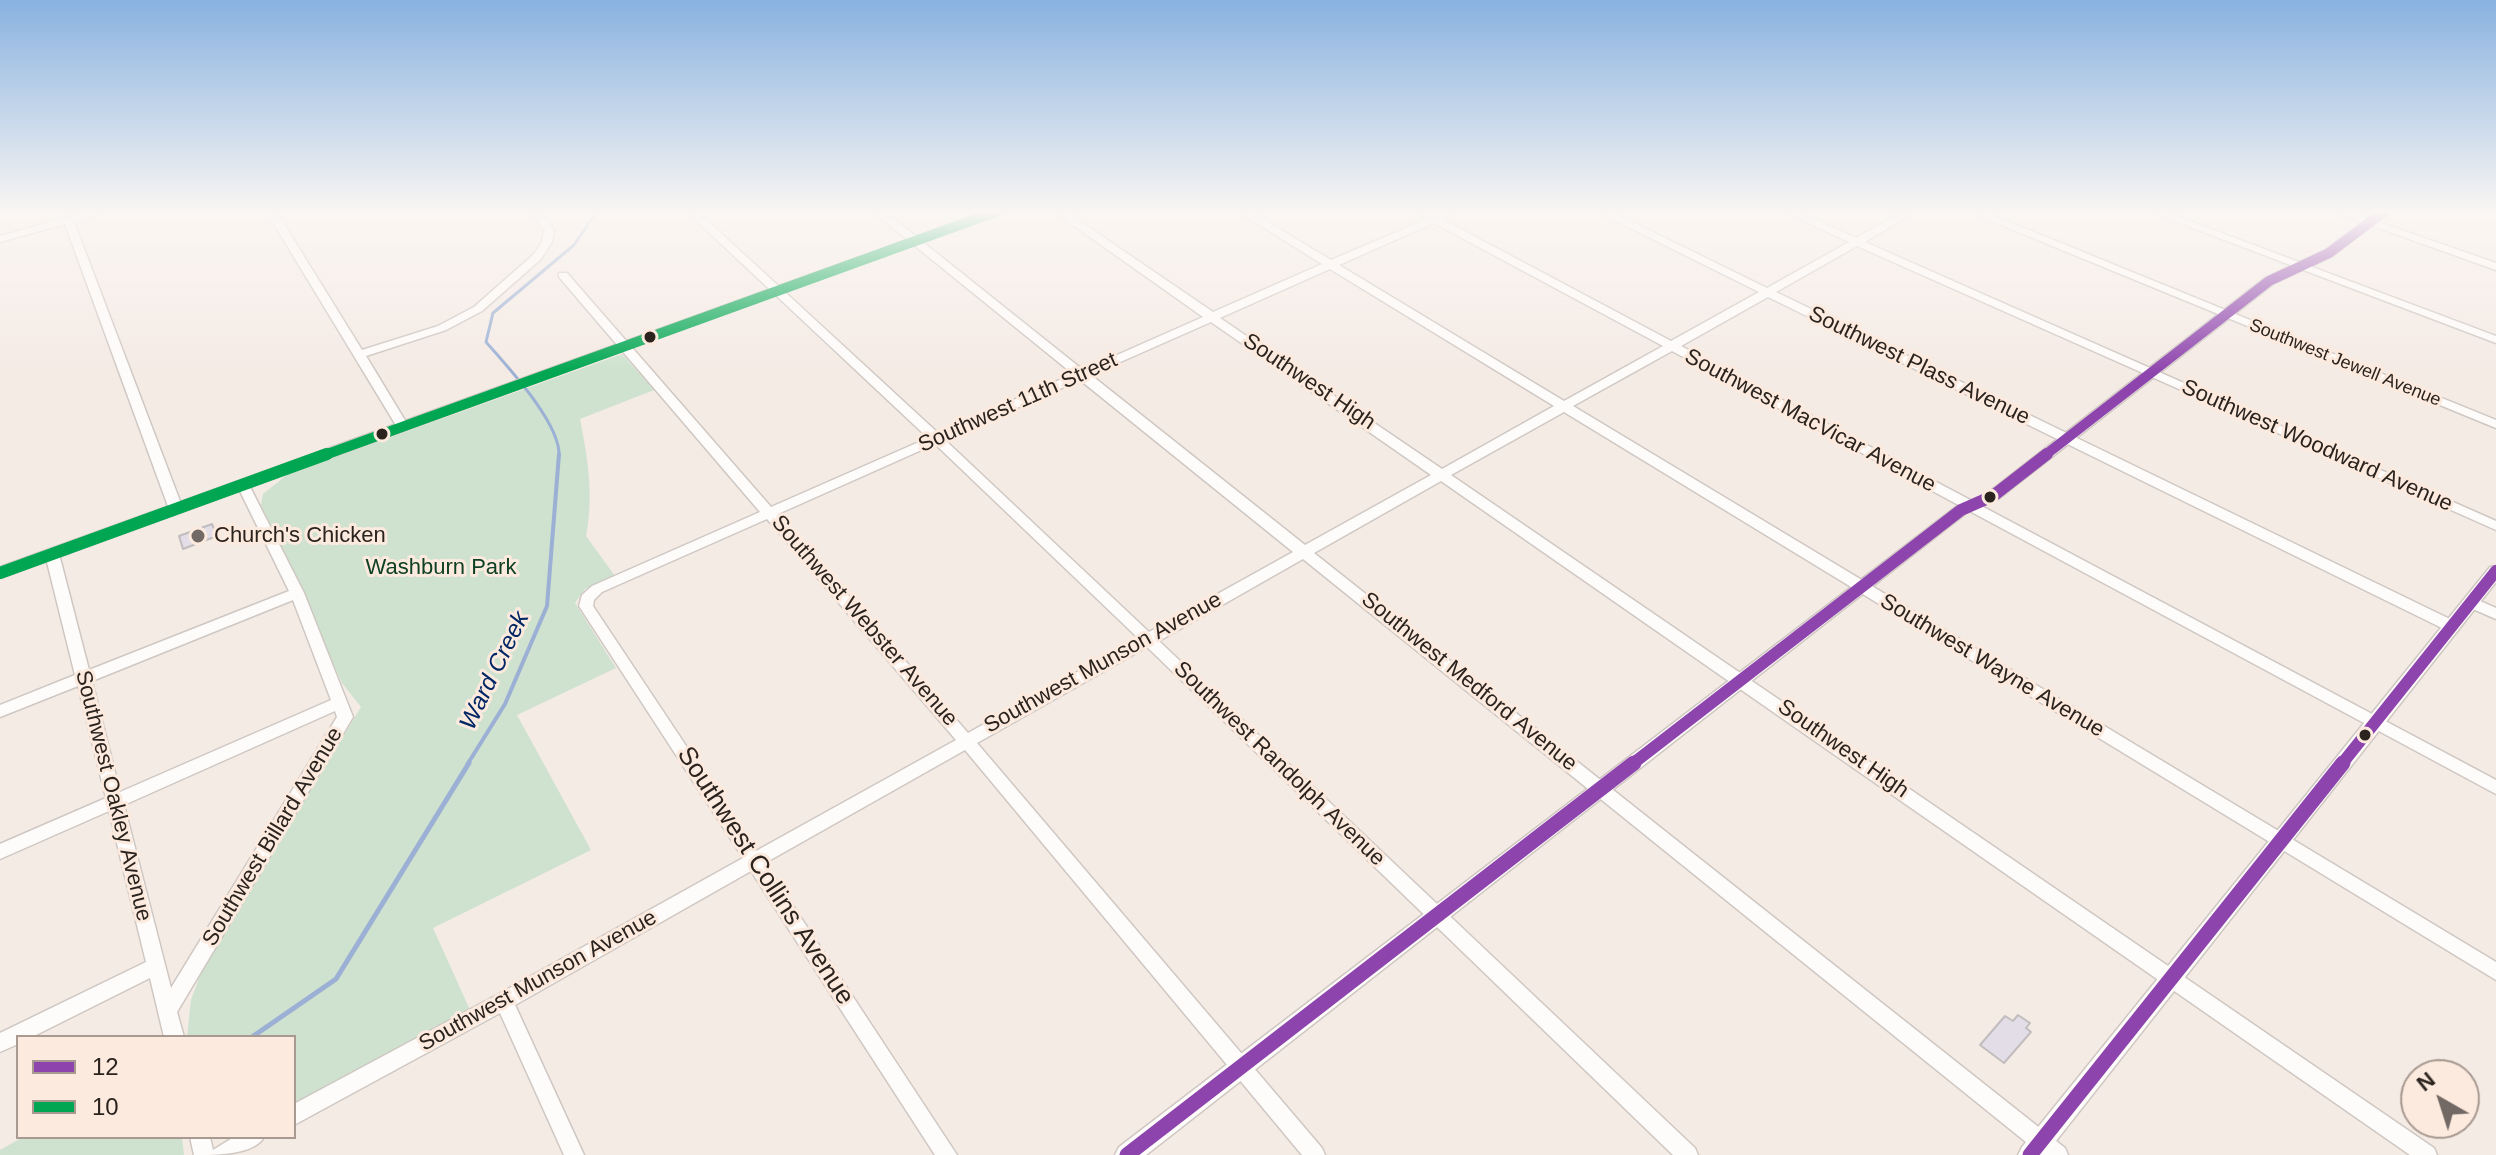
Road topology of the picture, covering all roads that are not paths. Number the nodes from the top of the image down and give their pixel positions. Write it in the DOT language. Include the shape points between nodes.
graph roads {
  1 [pos="85,265"];
  2 [pos="304,265"];
  3 [pos="526,265"];
  4 [pos="749,265"];
  5 [pos="852,265"];
  6 [pos="944,265"];
  7 [pos="1137,265"];
  8 [pos="1332,265"];
  9 [pos="1519,265"];
  10 [pos="1711,265"];
  11 [pos="1818,265"];
  12 [pos="1909,265"];
  13 [pos="2103,265"];
  14 [pos="2294,265"];
  15 [pos="2304,265"];
  16 [pos="2300,267"];
  17 [pos="563,275"];
  18 [pos="778,292"];
  19 [pos="1769,293"];
  20 [pos="2225,315"];
  21 [pos="1214,317"];
  22 [pos="2496,340"];
  23 [pos="625,347"];
  24 [pos="1672,347"];
  25 [pos="358,355"];
  26 [pos="2152,373"];
  27 [pos="1084,374"];
  28 [pos="1563,406"];
  29 [pos="2496,424"];
  30 [pos="403,427"];
  31 [pos="2068,438"];
  32 [pos="937,439"];
  33 [pos="1443,473"];
  34 [pos="243,485"];
  35 [pos="1969,507"];
  36 [pos="176,509"];
  37 [pos="771,513"];
  38 [pos="2496,526"];
  39 [pos="1305,550"];
  40 [pos="52,554"];
  41 [pos="2496,571"];
  42 [pos="0,573"];
  43 [pos="1862,586"];
  44 [pos="297,593"];
  45 [pos="587,598"];
  46 [pos="2471,602"];
  47 [pos="2496,614"];
  48 [pos="2451,626"];
  49 [pos="1147,639"];
  50 [pos="82,678"];
  51 [pos="1740,679"];
  52 [pos="341,702"];
  53 [pos="0,711"];
  54 [pos="2374,723"];
  55 [pos="965,740"];
  56 [pos="1600,787"];
  57 [pos="2496,788"];
  58 [pos="114,802"];
  59 [pos="2281,842"];
  60 [pos="0,852"];
  61 [pos="754,859"];
  62 [pos="1436,914"];
  63 [pos="157,966"];
  64 [pos="2496,972"];
  65 [pos="2171,977"];
  66 [pos="504,1001"];
  67 [pos="168,1010"];
  68 [pos="16,1035"];
  69 [pos="174,1035"];
  70 [pos="1240,1067"];
  71 [pos="296,1114"];
  72 [pos="250,1139"];
  73 [pos="2034,1148"];
  74 [pos="221,1155"];
  75 [pos="574,1155"];
  76 [pos="947,1155"];
  77 [pos="1127,1155"];
  78 [pos="1315,1155"];
  79 [pos="1688,1155"];
  80 [pos="2058,1155"];
  81 [pos="2427,1155"];
  1 -- 36 [label="street"];
  2 -- 25 [label="street"];
  3 -- 25 [label="street" via="468,316"];
  4 -- 18 [label="street, Southwest Randolph Avenue"];
  5 -- 18 [label="main road"];
  6 -- 27 [label="street, Southwest Medford Avenue"];
  7 -- 21 [label="street, Southwest High"];
  8 -- 21 [label="street, Southwest 11th Street"];
  8 -- 28 [label="street, Southwest Wayne Avenue"];
  9 -- 24 [label="street, Southwest MacVicar Avenue"];
  10 -- 19 [label="street, Southwest Plass Avenue"];
  11 -- 19 [label="street, Southwest Munson Avenue"];
  12 -- 26 [label="street, Southwest Woodward Avenue"];
  13 -- 20 [label="street, Southwest Jewell Avenue"];
  14 -- 16 [label="street"];
  15 -- 16 [label="main road"];
  16 -- 20 [label="main road" via="2269,281"];
  16 -- 22 [label="street"];
  17 -- 23 [label="street, Southwest Webster Avenue"];
  18 -- 23 [label="main road"];
  18 -- 32 [label="street, Southwest Randolph Avenue"];
  19 -- 24 [label="street, Southwest Munson Avenue"];
  19 -- 31 [label="street, Southwest Plass Avenue"];
  20 -- 26 [label="main road"];
  20 -- 29 [label="street, Southwest Jewell Avenue"];
  21 -- 27 [label="street, Southwest 11th Street"];
  21 -- 33 [label="street, Southwest High"];
  23 -- 30 [label="main road"];
  23 -- 37 [label="street, Southwest Webster Avenue"];
  24 -- 28 [label="street, Southwest Munson Avenue"];
  24 -- 35 [label="street, Southwest MacVicar Avenue"];
  25 -- 30 [label="street"];
  26 -- 31 [label="main road"];
  26 -- 38 [label="street, Southwest Woodward Avenue"];
  27 -- 32 [label="street, Southwest 11th Street"];
  27 -- 39 [label="street, Southwest Medford Avenue"];
  28 -- 33 [label="street, Southwest Munson Avenue"];
  28 -- 43 [label="street, Southwest Wayne Avenue"];
  30 -- 34 [label="main road"];
  31 -- 35 [label="main road" via="1993,496"];
  31 -- 48 [label="street, Southwest Plass Avenue"];
  32 -- 37 [label="street, Southwest 11th Street"];
  32 -- 49 [label="street, Southwest Randolph Avenue"];
  33 -- 39 [label="street, Southwest Munson Avenue"];
  33 -- 51 [label="street, Southwest High"];
  34 -- 36 [label="main road"];
  34 -- 44 [label="street, Southwest Billard Avenue"];
  35 -- 43 [label="main road"];
  35 -- 54 [label="street, Southwest MacVicar Avenue"];
  36 -- 40 [label="main road"];
  37 -- 45 [label="street, Southwest 11th Street"];
  37 -- 55 [label="street, Southwest Webster Avenue"];
  39 -- 49 [label="street, Southwest Munson Avenue"];
  39 -- 56 [label="street, Southwest Medford Avenue"];
  40 -- 42 [label="main road"];
  40 -- 50 [label="street, Southwest Oakley Avenue"];
  41 -- 46 [label="main road"];
  43 -- 51 [label="main road"];
  43 -- 59 [label="street, Southwest Wayne Avenue"];
  44 -- 50 [label="street"];
  44 -- 52 [label="street, Southwest Billard Avenue"];
  45 -- 61 [label="street, Southwest Collins Avenue" via="586,606"];
  46 -- 47 [label="street"];
  46 -- 48 [label="main road"];
  48 -- 54 [label="main road"];
  49 -- 55 [label="street, Southwest Munson Avenue"];
  49 -- 62 [label="street, Southwest Randolph Avenue"];
  50 -- 53 [label="street"];
  50 -- 58 [label="street, Southwest Oakley Avenue"];
  51 -- 56 [label="main road"];
  51 -- 65 [label="street, Southwest High"];
  52 -- 58 [label="street"];
  52 -- 67 [label="street, Southwest Billard Avenue" via="346,711 343,724"];
  54 -- 57 [label="street, Southwest MacVicar Avenue"];
  54 -- 59 [label="main road"];
  55 -- 61 [label="street, Southwest Munson Avenue"];
  55 -- 70 [label="street, Southwest Webster Avenue"];
  56 -- 62 [label="main road"];
  56 -- 73 [label="street, Southwest Medford Avenue"];
  58 -- 60 [label="street"];
  58 -- 63 [label="street, Southwest Oakley Avenue"];
  59 -- 64 [label="street, Southwest Wayne Avenue"];
  59 -- 65 [label="main road"];
  61 -- 66 [label="street, Southwest Munson Avenue"];
  61 -- 76 [label="street, Southwest Collins Avenue"];
  62 -- 70 [label="main road"];
  62 -- 79 [label="street, Southwest Randolph Avenue"];
  63 -- 67 [label="street, Southwest Oakley Avenue"];
  63 -- 68 [label="street"];
  65 -- 73 [label="main road"];
  65 -- 81 [label="street, Southwest High"];
  66 -- 71 [label="street, Southwest Munson Avenue"];
  66 -- 75 [label="street"];
  67 -- 69 [label="street, Southwest Oakley Avenue"];
  70 -- 77 [label="main road"];
  70 -- 78 [label="street, Southwest Webster Avenue"];
  72 -- 74 [label="street"];
  73 -- 80 [label="street, Southwest Medford Avenue"];
}
